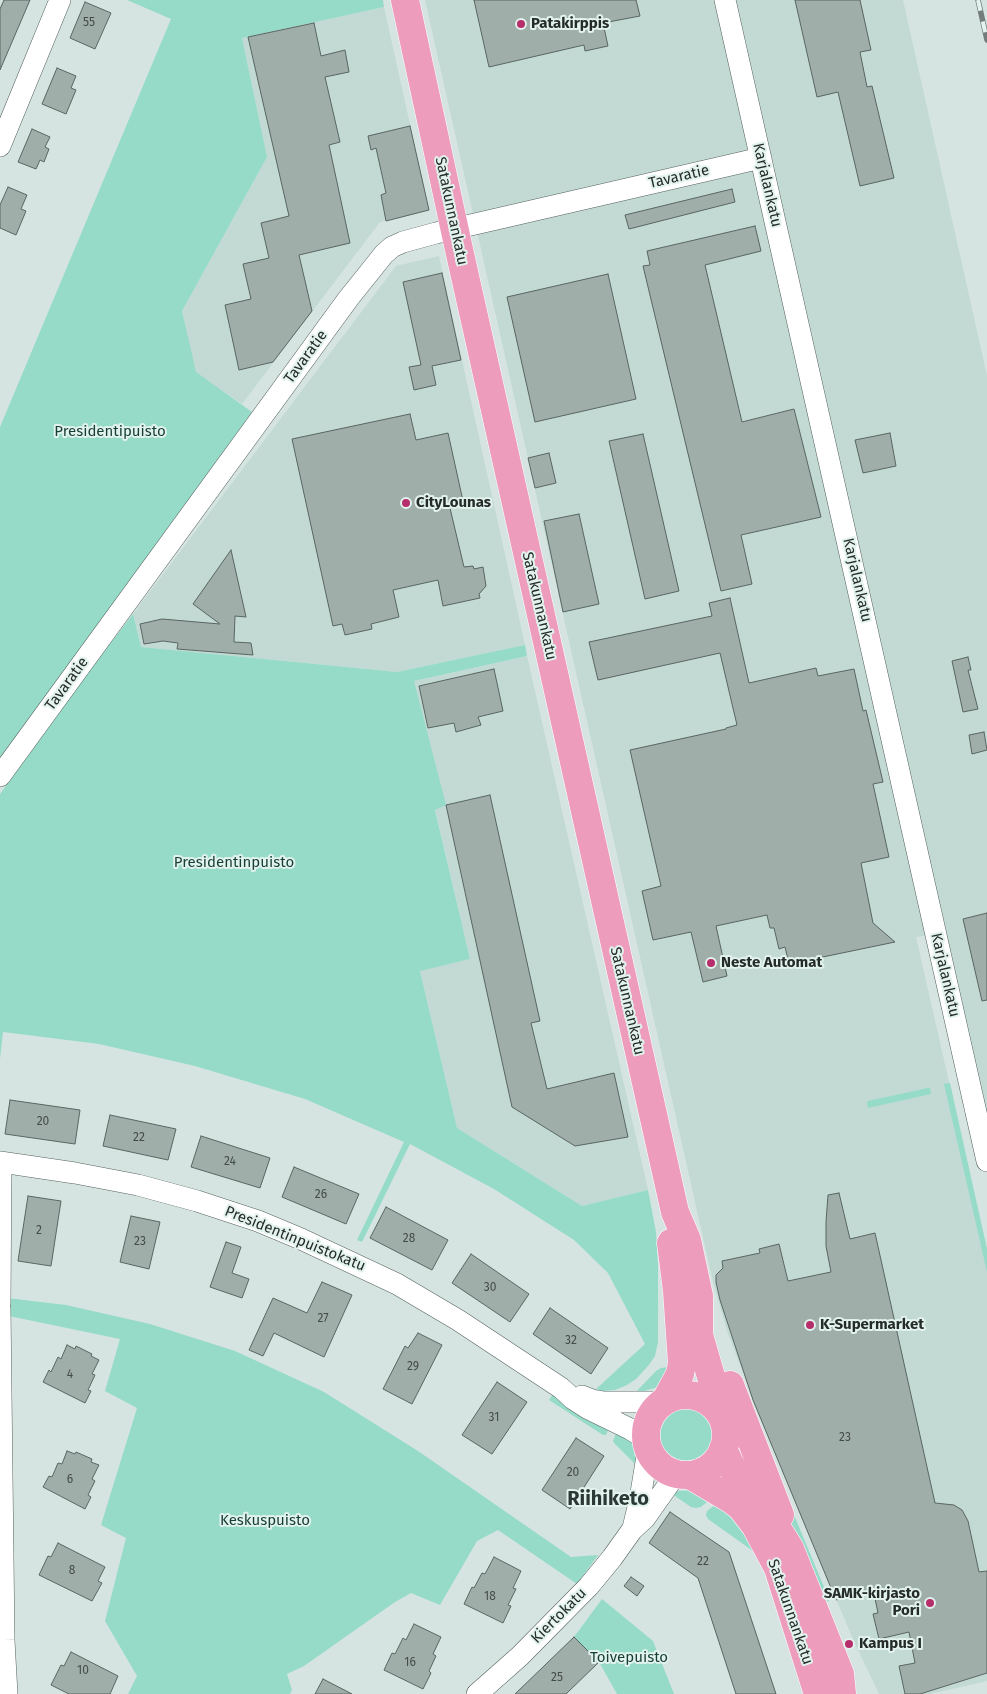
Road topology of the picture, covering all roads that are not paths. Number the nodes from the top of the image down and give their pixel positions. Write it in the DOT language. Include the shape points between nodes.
graph roads {
  1 [pos="60,0"];
  2 [pos="405,0"];
  3 [pos="725,0"];
  4 [pos="4,125"];
  5 [pos="0,146"];
  6 [pos="761,158"];
  7 [pos="455,229"];
  8 [pos="0,776"];
  9 [pos="987,1161"];
  10 [pos="1,1162"];
  11 [pos="675,1212"];
  12 [pos="699,1296"];
  13 [pos="0,1306"];
  14 [pos="561,1388"];
  15 [pos="664,1400"];
  16 [pos="723,1418"];
  17 [pos="647,1444"];
  18 [pos="724,1450"];
  19 [pos="683,1475"];
  20 [pos="632,1530"];
  21 [pos="790,1549"];
  22 [pos="2,1649"];
  23 [pos="7,1694"];
  24 [pos="477,1694"];
  25 [pos="818,1694"];
  26 [pos="842,1694"];
  1 -- 4 [label="street"];
  2 -- 7 [label="main road, Satakunnankatu"];
  3 -- 6 [label="street, Karjalankatu"];
  4 -- 5 [label="street"];
  6 -- 7 [label="street, Tavaratie"];
  6 -- 9 [label="street, Karjalankatu"];
  7 -- 8 [label="street, Tavaratie" via="403,242 392,247 378,261"];
  7 -- 11 [label="main road, Satakunnankatu"];
  10 -- 13 [label="street"];
  10 -- 14 [label="street, Presidentinpuistokatu" via="138,1185 258,1221 346,1258 397,1284"];
  11 -- 12 [label="main road, Satakunnankatu" via="687,1240"];
  11 -- 15 [label="main road, Satakunnankatu" via="670,1238 682,1363 680,1374"];
  12 -- 16 [label="main road, Satakunnankatu" via="700,1335"];
  12 -- 21 [label="main road" via="790,1540"];
  13 -- 22 [label="street"];
  14 -- 15 [label="street, Presidentinpuistokatu" via="604,1402"];
  14 -- 17 [label="street, Presidentinpuistokatu" via="588,1408 630,1429"];
  15 -- 16 [label="main road" via="690,1394 703,1398"];
  15 -- 17 [label="main road" via="649,1417 645,1432"];
  16 -- 18 [label="main road" via="726,1430"];
  17 -- 19 [label="main road" via="656,1462 667,1471"];
  17 -- 20 [label="street, Kiertokatu" via="640,1499"];
  18 -- 19 [label="main road" via="706,1470"];
  18 -- 21 [label="main road, Satakunnankatu" via="740,1480 768,1512"];
  19 -- 20 [label="street, Kiertokatu"];
  19 -- 25 [label="main road, Satakunnankatu" via="732,1500 755,1525 778,1568"];
  20 -- 24 [label="street, Kiertokatu" via="570,1606"];
  21 -- 26 [label="main road, Satakunnankatu" via="840,1674"];
  22 -- 23 [label="street"];
}
